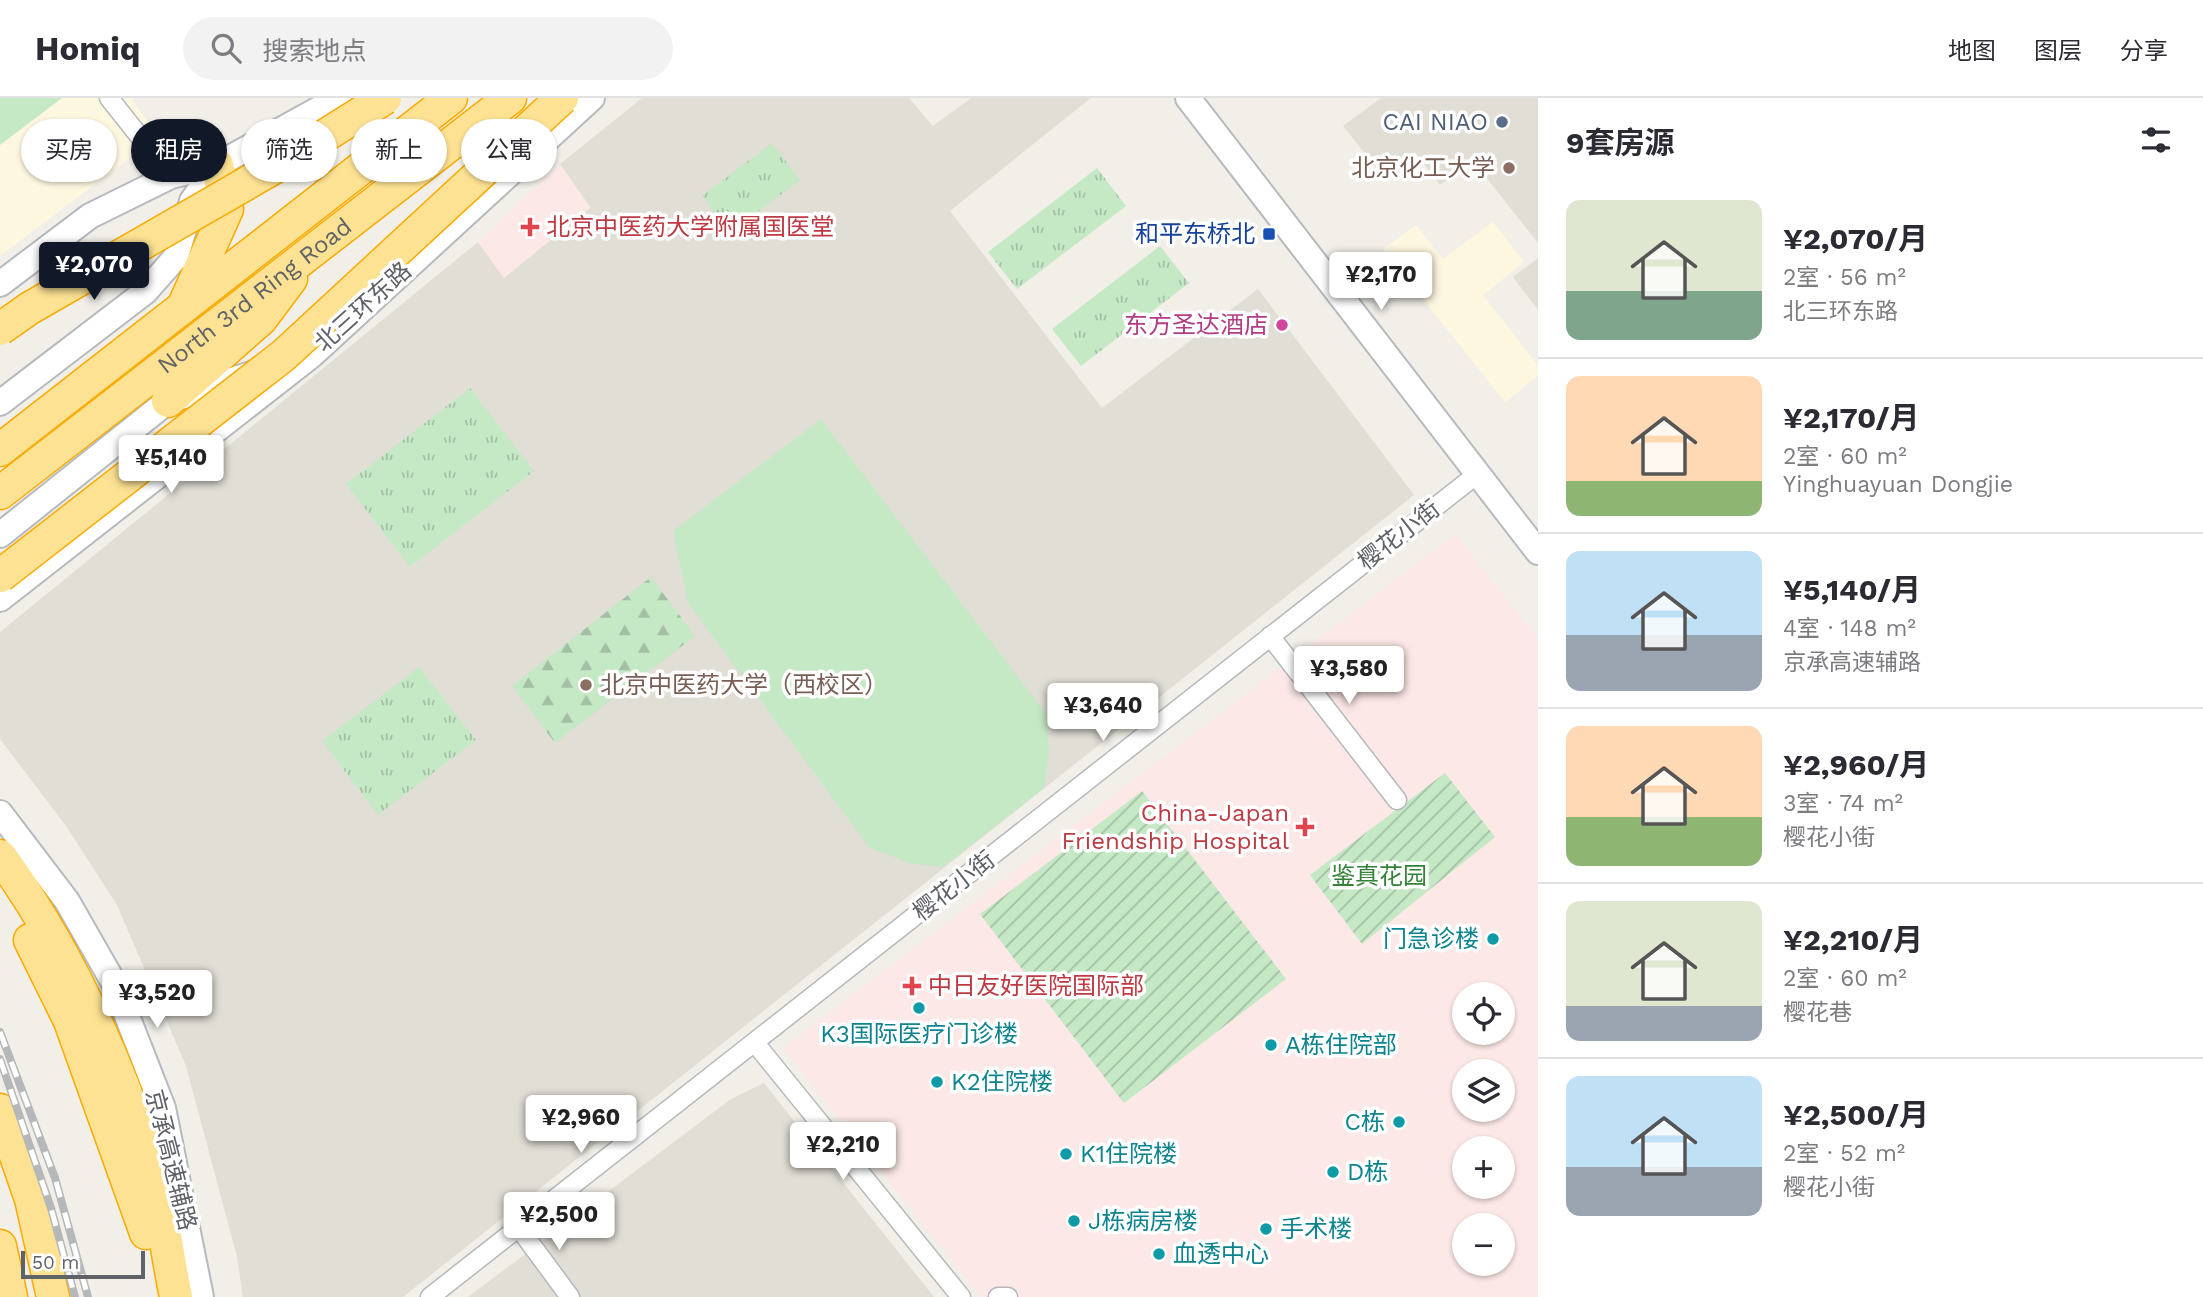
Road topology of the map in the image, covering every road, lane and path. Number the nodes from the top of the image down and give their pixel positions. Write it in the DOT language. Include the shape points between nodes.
graph roads {
  1 [pos="109,98"];
  2 [pos="339,98"];
  3 [pos="385,98"];
  4 [pos="451,98"];
  5 [pos="510,98"];
  6 [pos="562,98"];
  7 [pos="592,98"];
  8 [pos="1188,98"];
  9 [pos="131,126"];
  10 [pos="227,160"];
  11 [pos="159,182"];
  12 [pos="176,182"];
  13 [pos="205,182"];
  14 [pos="221,182"];
  15 [pos="192,201"];
  16 [pos="315,247"];
  17 [pos="0,284"];
  18 [pos="183,307"];
  19 [pos="0,329"];
  20 [pos="312,355"];
  21 [pos="167,401"];
  22 [pos="0,403"];
  23 [pos="0,450"];
  24 [pos="1476,475"];
  25 [pos="0,493"];
  26 [pos="0,535"];
  27 [pos="1538,552"];
  28 [pos="0,576"];
  29 [pos="0,599"];
  30 [pos="1270,636"];
  31 [pos="1397,800"];
  32 [pos="0,813"];
  33 [pos="0,856"];
  34 [pos="0,889"];
  35 [pos="755,1043"];
  36 [pos="0,1110"];
  37 [pos="519,1228"];
  38 [pos="0,1246"];
  39 [pos="11,1297"];
  40 [pos="53,1297"];
  41 [pos="168,1297"];
  42 [pos="176,1297"];
  43 [pos="201,1297"];
  44 [pos="430,1297"];
  45 [pos="570,1297"];
  46 [pos="961,1297"];
  47 [pos="998,1297"];
  48 [pos="1008,1297"];
  1 -- 9 [label="street"];
  2 -- 10 [label="street"];
  3 -- 19 [label="highway, bridge"];
  4 -- 18 [label="highway, North 3rd Ring Road"];
  5 -- 16 [label="highway, North 3rd Ring Road"];
  6 -- 28 [label="highway, bridge" via="284,355"];
  7 -- 20 [label="street, 北三环东路"];
  8 -- 24 [label="street"];
  11 -- 17 [label="street" via="90,216"];
  12 -- 15 [label="street"];
  13 -- 15 [label="street"];
  14 -- 18 [label="highway" via="227,209"];
  15 -- 22 [label="street" via="176,257 145,292"];
  16 -- 21 [label="highway" via="261,319"];
  16 -- 25 [label="highway, North 3rd Ring Road"];
  18 -- 23 [label="highway, North 3rd Ring Road"];
  20 -- 21 [label="street, 北三环东路"];
  20 -- 29 [label="street"];
  21 -- 26 [label="street, 北三环东路"];
  24 -- 27 [label="street"];
  24 -- 30 [label="street, 樱花小街"];
  30 -- 31 [label="street"];
  30 -- 35 [label="street, 樱花小街"];
  32 -- 43 [label="street, 京承高速辅路" via="67,901 115,985 163,1108"];
  33 -- 42 [label="highway" via="27,893 89,1006 147,1152"];
  34 -- 41 [label="highway" via="70,1021"];
  35 -- 37 [label="street, 樱花小街"];
  35 -- 46 [label="street"];
  36 -- 40 [label="highway" via="31,1199"];
  37 -- 44 [label="street, 樱花小街"];
  37 -- 45 [label="street"];
  38 -- 39 [label="highway"];
  47 -- 48 [label="street"];
}
